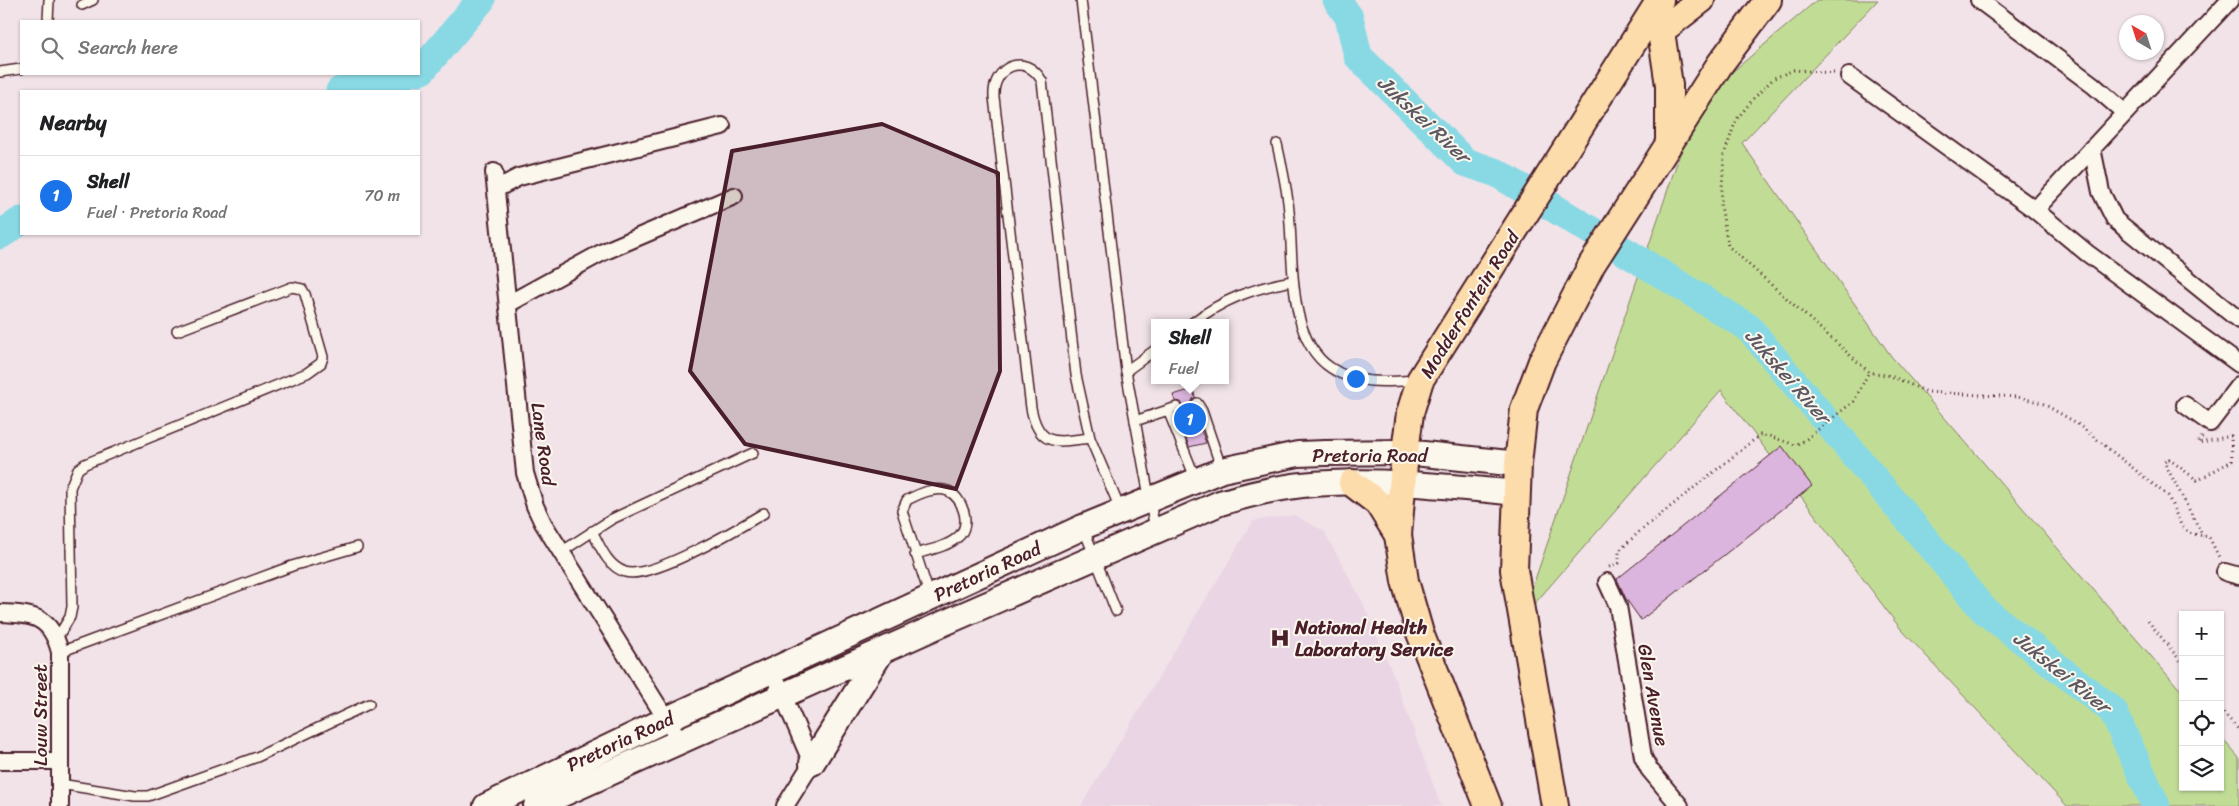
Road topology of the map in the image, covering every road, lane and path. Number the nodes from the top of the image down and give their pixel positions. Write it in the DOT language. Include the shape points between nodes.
graph roads {
  1 [pos="49,0"];
  2 [pos="93,0"];
  3 [pos="1081,0"];
  4 [pos="1702,0"];
  5 [pos="1748,0"];
  6 [pos="1768,0"];
  7 [pos="1979,0"];
  8 [pos="2230,0"];
  9 [pos="1658,2"];
  10 [pos="82,5"];
  11 [pos="48,20"];
  12 [pos="1661,31"];
  13 [pos="1720,64"];
  14 [pos="20,69"];
  15 [pos="0,72"];
  16 [pos="1849,76"];
  17 [pos="2124,112"];
  18 [pos="722,126"];
  19 [pos="1669,142"];
  20 [pos="1277,144"];
  21 [pos="2092,148"];
  22 [pos="494,172"];
  23 [pos="496,189"];
  24 [pos="734,196"];
  25 [pos="2035,210"];
  26 [pos="1292,281"];
  27 [pos="508,304"];
  28 [pos="1198,319"];
  29 [pos="2239,320"];
  30 [pos="177,331"];
  31 [pos="1151,353"];
  32 [pos="2239,364"];
  33 [pos="1126,371"];
  34 [pos="1869,372"];
  35 [pos="1420,380"];
  36 [pos="2239,385"];
  37 [pos="1197,403"];
  38 [pos="2185,405"];
  39 [pos="1135,421"];
  40 [pos="2210,423"];
  41 [pos="1090,438"];
  42 [pos="1405,452"];
  43 [pos="753,453"];
  44 [pos="1518,464"];
  45 [pos="1222,470"];
  46 [pos="1196,480"];
  47 [pos="1402,482"];
  48 [pos="1352,483"];
  49 [pos="1517,493"];
  50 [pos="1148,499"];
  51 [pos="1122,512"];
  52 [pos="764,513"];
  53 [pos="1083,527"];
  54 [pos="1155,530"];
  55 [pos="592,531"];
  56 [pos="1398,535"];
  57 [pos="2203,537"];
  58 [pos="357,547"];
  59 [pos="561,552"];
  60 [pos="915,554"];
  61 [pos="1094,557"];
  62 [pos="2232,574"];
  63 [pos="1607,582"];
  64 [pos="930,598"];
  65 [pos="1116,611"];
  66 [pos="0,613"];
  67 [pos="2148,621"];
  68 [pos="942,624"];
  69 [pos="56,639"];
  70 [pos="882,651"];
  71 [pos="2179,659"];
  72 [pos="772,670"];
  73 [pos="784,696"];
  74 [pos="369,704"];
  75 [pos="2224,713"];
  76 [pos="667,718"];
  77 [pos="2239,730"];
  78 [pos="680,741"];
  79 [pos="0,761"];
  80 [pos="60,761"];
  81 [pos="812,763"];
  82 [pos="60,784"];
  83 [pos="60,806"];
  84 [pos="486,806"];
  85 [pos="536,806"];
  86 [pos="785,806"];
  87 [pos="1488,806"];
  88 [pos="1555,806"];
  89 [pos="1680,806"];
  1 -- 11 [label="lane"];
  2 -- 10 [label="lane"];
  3 -- 33 [label="lane"];
  4 -- 12 [label="main road"];
  5 -- 13 [label="main road"];
  6 -- 13 [label="main road"];
  7 -- 17 [label="street" via="2086,79"];
  8 -- 17 [label="street"];
  9 -- 12 [label="main road, Modderfontein Road"];
  9 -- 35 [label="main road, Modderfontein Road"];
  12 -- 19 [label="main road, Modderfontein Road" via="1669,85"];
  13 -- 19 [label="main road"];
  14 -- 15 [label="lane"];
  16 -- 25 [label="street"];
  16 -- 34 [label="path" via="1794,70 1774,78 1754,98 1736,120 1724,155 1721,205 1728,246"];
  17 -- 21 [label="street"];
  18 -- 23 [label="street" via="519,177"];
  19 -- 44 [label="main road" via="1592,264 1542,361 1524,409"];
  20 -- 26 [label="lane" via="1289,211"];
  21 -- 25 [label="street"];
  21 -- 29 [label="street" via="2101,192 2115,220"];
  22 -- 23 [label="street, Lane Road"];
  23 -- 27 [label="street, Lane Road"];
  24 -- 27 [label="street" via="602,252"];
  25 -- 32 [label="street" via="2087,253"];
  26 -- 28 [label="lane" via="1251,290"];
  26 -- 35 [label="lane" via="1306,337 1313,350 1331,368 1362,380"];
  27 -- 59 [label="street, Lane Road" via="525,473 535,506"];
  30 -- 69 [label="lane" via="298,288 305,294 322,356 318,366 307,373 78,469 70,488 72,607"];
  31 -- 33 [label="lane"];
  33 -- 39 [label="lane"];
  34 -- 57 [label="path" via="1891,376 1928,392 2018,397 2042,403 2075,422 2168,496 2181,525 2189,533"];
  34 -- 63 [label="path" via="1854,401 1804,441 1795,445 1760,435 1623,546 1619,551 1619,563 1610,565 1606,571"];
  35 -- 42 [label="main road, Modderfontein Road" via="1410,413"];
  36 -- 40 [label="street"];
  37 -- 45 [label="lane"];
  38 -- 40 [label="street"];
  39 -- 46 [label="lane" via="1172,408"];
  39 -- 50 [label="lane"];
  40 -- 57 [label="path" via="2198,443 2230,436 2232,461 2197,480 2169,459 2164,462"];
  41 -- 41 [label="lane" via="1058,442 1045,438 1033,421 994,97 995,81 1016,65 1024,65 1038,73 1045,94 1076,375"];
  41 -- 51 [label="lane"];
  42 -- 44 [label="main road, Pretoria Road"];
  42 -- 45 [label="main road, Pretoria Road" via="1298,454"];
  42 -- 47 [label="main road, Modderfontein Road"];
  43 -- 55 [label="lane"];
  44 -- 49 [label="main road"];
  45 -- 46 [label="main road, Pretoria Road"];
  46 -- 50 [label="main road, Pretoria Road"];
  47 -- 48 [label="main road, Pretoria Road"];
  47 -- 49 [label="main road, Pretoria Road"];
  47 -- 56 [label="main road, Modderfontein Road"];
  48 -- 54 [label="main road, Pretoria Road" via="1302,485 1257,492 1220,503"];
  48 -- 56 [label="main road" via="1378,503"];
  49 -- 88 [label="main road" via="1514,570"];
  50 -- 51 [label="main road, Pretoria Road"];
  50 -- 54 [label="lane"];
  51 -- 53 [label="main road, Pretoria Road"];
  52 -- 55 [label="lane" via="678,559 635,573 624,572 609,561"];
  53 -- 61 [label="lane"];
  53 -- 64 [label="main road, Pretoria Road"];
  54 -- 61 [label="main road, Pretoria Road"];
  55 -- 59 [label="lane"];
  56 -- 87 [label="main road, Modderfontein Road" via="1405,581 1420,633"];
  57 -- 62 [label="path" via="2209,537 2214,543"];
  58 -- 69 [label="lane"];
  59 -- 76 [label="street, Lane Road"];
  60 -- 60 [label="lane" via="902,511 904,505 920,494 947,491 958,498 963,507 965,526 960,536"];
  60 -- 64 [label="lane"];
  61 -- 65 [label="lane"];
  61 -- 68 [label="main road, Pretoria Road"];
  63 -- 89 [label="street, Glen Avenue" via="1618,606 1643,758"];
  64 -- 68 [label="main road"];
  64 -- 72 [label="main road, Pretoria Road"];
  66 -- 69 [label="street" via="34,616"];
  67 -- 71 [label="path"];
  68 -- 70 [label="main road, Pretoria Road"];
  69 -- 80 [label="street, Louw Street"];
  70 -- 73 [label="main road, Pretoria Road"];
  70 -- 81 [label="main road"];
  72 -- 73 [label="street"];
  72 -- 76 [label="main road, Pretoria Road"];
  73 -- 78 [label="main road, Pretoria Road"];
  73 -- 81 [label="street"];
  74 -- 82 [label="lane" via="257,756 148,796"];
  75 -- 77 [label="path"];
  76 -- 78 [label="street, Lane Road"];
  76 -- 84 [label="main road, Pretoria Road"];
  78 -- 85 [label="main road, Pretoria Road"];
  79 -- 80 [label="street"];
  80 -- 82 [label="street, Louw Street"];
  81 -- 86 [label="street"];
  82 -- 83 [label="street, Louw Street"];
}
